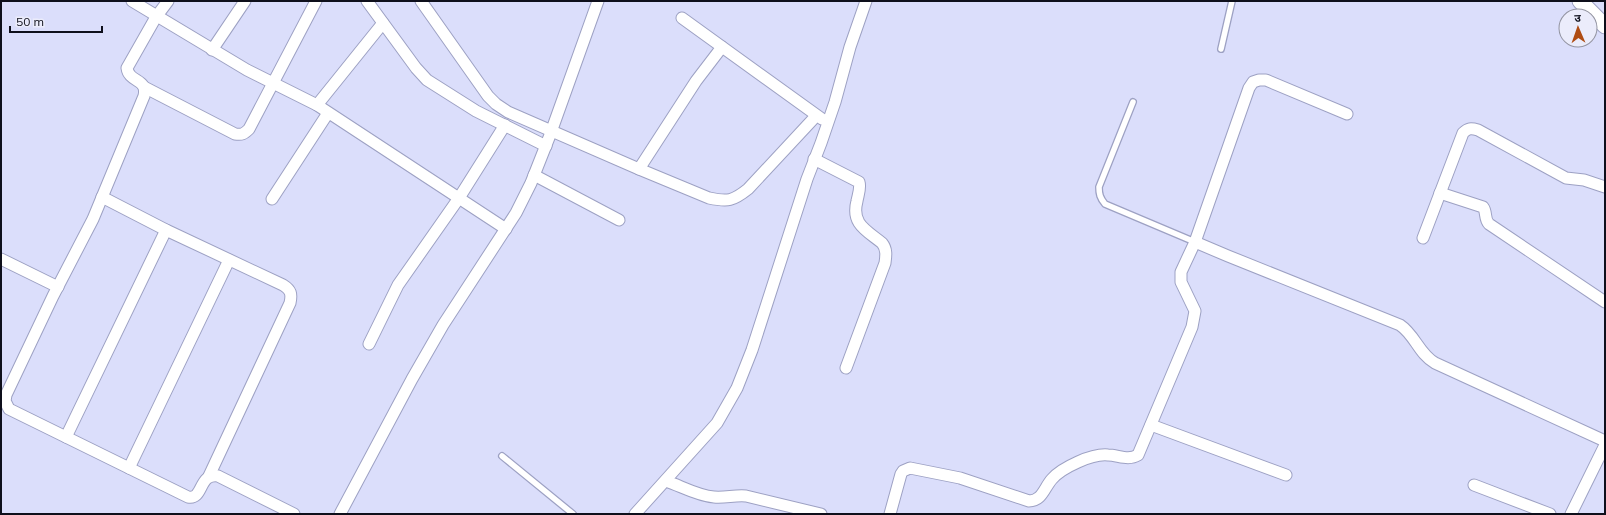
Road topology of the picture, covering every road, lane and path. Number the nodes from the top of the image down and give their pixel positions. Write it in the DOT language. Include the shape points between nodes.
graph roads {
  1 [pos="132,1"];
  2 [pos="168,1"];
  3 [pos="245,1"];
  4 [pos="316,1"];
  5 [pos="367,1"];
  6 [pos="421,1"];
  7 [pos="598,1"];
  8 [pos="866,1"];
  9 [pos="1580,1"];
  10 [pos="1231,2"];
  11 [pos="156,17"];
  12 [pos="682,18"];
  13 [pos="383,23"];
  14 [pos="1605,26"];
  15 [pos="722,47"];
  16 [pos="1221,49"];
  17 [pos="212,50"];
  18 [pos="272,84"];
  19 [pos="144,87"];
  20 [pos="1133,102"];
  21 [pos="317,105"];
  22 [pos="328,112"];
  23 [pos="1347,114"];
  24 [pos="822,119"];
  25 [pos="505,125"];
  26 [pos="549,138"];
  27 [pos="814,159"];
  28 [pos="638,169"];
  29 [pos="534,175"];
  30 [pos="1605,187"];
  31 [pos="1440,193"];
  32 [pos="102,197"];
  33 [pos="272,198"];
  34 [pos="459,198"];
  35 [pos="619,220"];
  36 [pos="506,229"];
  37 [pos="166,230"];
  38 [pos="1423,238"];
  39 [pos="1195,242"];
  40 [pos="1,259"];
  41 [pos="229,260"];
  42 [pos="58,287"];
  43 [pos="1605,302"];
  44 [pos="369,344"];
  45 [pos="846,368"];
  46 [pos="1151,425"];
  47 [pos="66,437"];
  48 [pos="1605,441"];
  49 [pos="1605,445"];
  50 [pos="502,456"];
  51 [pos="129,468"];
  52 [pos="1286,475"];
  53 [pos="210,476"];
  54 [pos="666,480"];
  55 [pos="1474,485"];
  56 [pos="294,514"];
  57 [pos="340,514"];
  58 [pos="573,514"];
  59 [pos="635,514"];
  60 [pos="821,514"];
  61 [pos="890,514"];
  62 [pos="1550,514"];
  63 [pos="1571,514"];
  1 -- 11 [label="street"];
  2 -- 11 [label="street"];
  3 -- 17 [label="street"];
  4 -- 18 [label="street"];
  5 -- 13 [label="street"];
  6 -- 26 [label="street" via="492,100"];
  7 -- 26 [label="street"];
  8 -- 24 [label="street" via="836,98"];
  9 -- 14 [label="main road"];
  10 -- 16 [label="lane"];
  11 -- 17 [label="street"];
  11 -- 19 [label="street" via="126,68 129,75"];
  12 -- 15 [label="street"];
  13 -- 21 [label="street"];
  13 -- 25 [label="street" via="428,80 476,111"];
  15 -- 24 [label="street"];
  15 -- 28 [label="street" via="696,81"];
  17 -- 18 [label="street"];
  18 -- 19 [label="street" via="249,129 241,135"];
  18 -- 21 [label="street"];
  19 -- 32 [label="street" via="144,96"];
  20 -- 39 [label="lane" via="1099,187 1101,199 1105,204"];
  21 -- 22 [label="street"];
  22 -- 33 [label="street"];
  22 -- 34 [label="street"];
  23 -- 39 [label="street" via="1266,80 1253,82"];
  24 -- 27 [label="street"];
  24 -- 28 [label="street" via="748,189 730,200 709,198"];
  25 -- 26 [label="street"];
  25 -- 34 [label="street"];
  26 -- 28 [label="street"];
  26 -- 29 [label="street"];
  27 -- 45 [label="street" via="859,182 855,210 857,220 882,243 886,255"];
  27 -- 54 [label="street" via="752,350 737,388 717,423"];
  29 -- 35 [label="street"];
  29 -- 36 [label="street"];
  30 -- 31 [label="street" via="1584,180 1566,178 1471,128 1463,133"];
  31 -- 38 [label="street"];
  31 -- 43 [label="street" via="1483,207 1489,224"];
  32 -- 37 [label="street"];
  32 -- 42 [label="street"];
  34 -- 36 [label="street"];
  34 -- 44 [label="street" via="398,285"];
  36 -- 57 [label="street" via="428,352"];
  37 -- 41 [label="street"];
  37 -- 47 [label="street"];
  39 -- 46 [label="street" via="1180,278 1195,311 1195,317"];
  39 -- 48 [label="street" via="1400,325 1405,328 1422,353 1435,363"];
  40 -- 42 [label="street"];
  41 -- 51 [label="street"];
  41 -- 53 [label="street" via="288,288 291,298"];
  42 -- 47 [label="street" via="5,401 9,409"];
  46 -- 52 [label="street"];
  46 -- 61 [label="street" via="1138,455 1128,458 1098,455 1078,462 1056,475 1035,501 1028,501 960,478 917,468 906,468 901,474"];
  47 -- 51 [label="street"];
  49 -- 63 [label="street"];
  50 -- 58 [label="lane"];
  51 -- 53 [label="street" via="192,497 196,496 206,478"];
  53 -- 56 [label="street" via="218,476"];
  54 -- 59 [label="street"];
  54 -- 60 [label="street" via="706,496 746,496"];
  55 -- 62 [label="street"];
}
